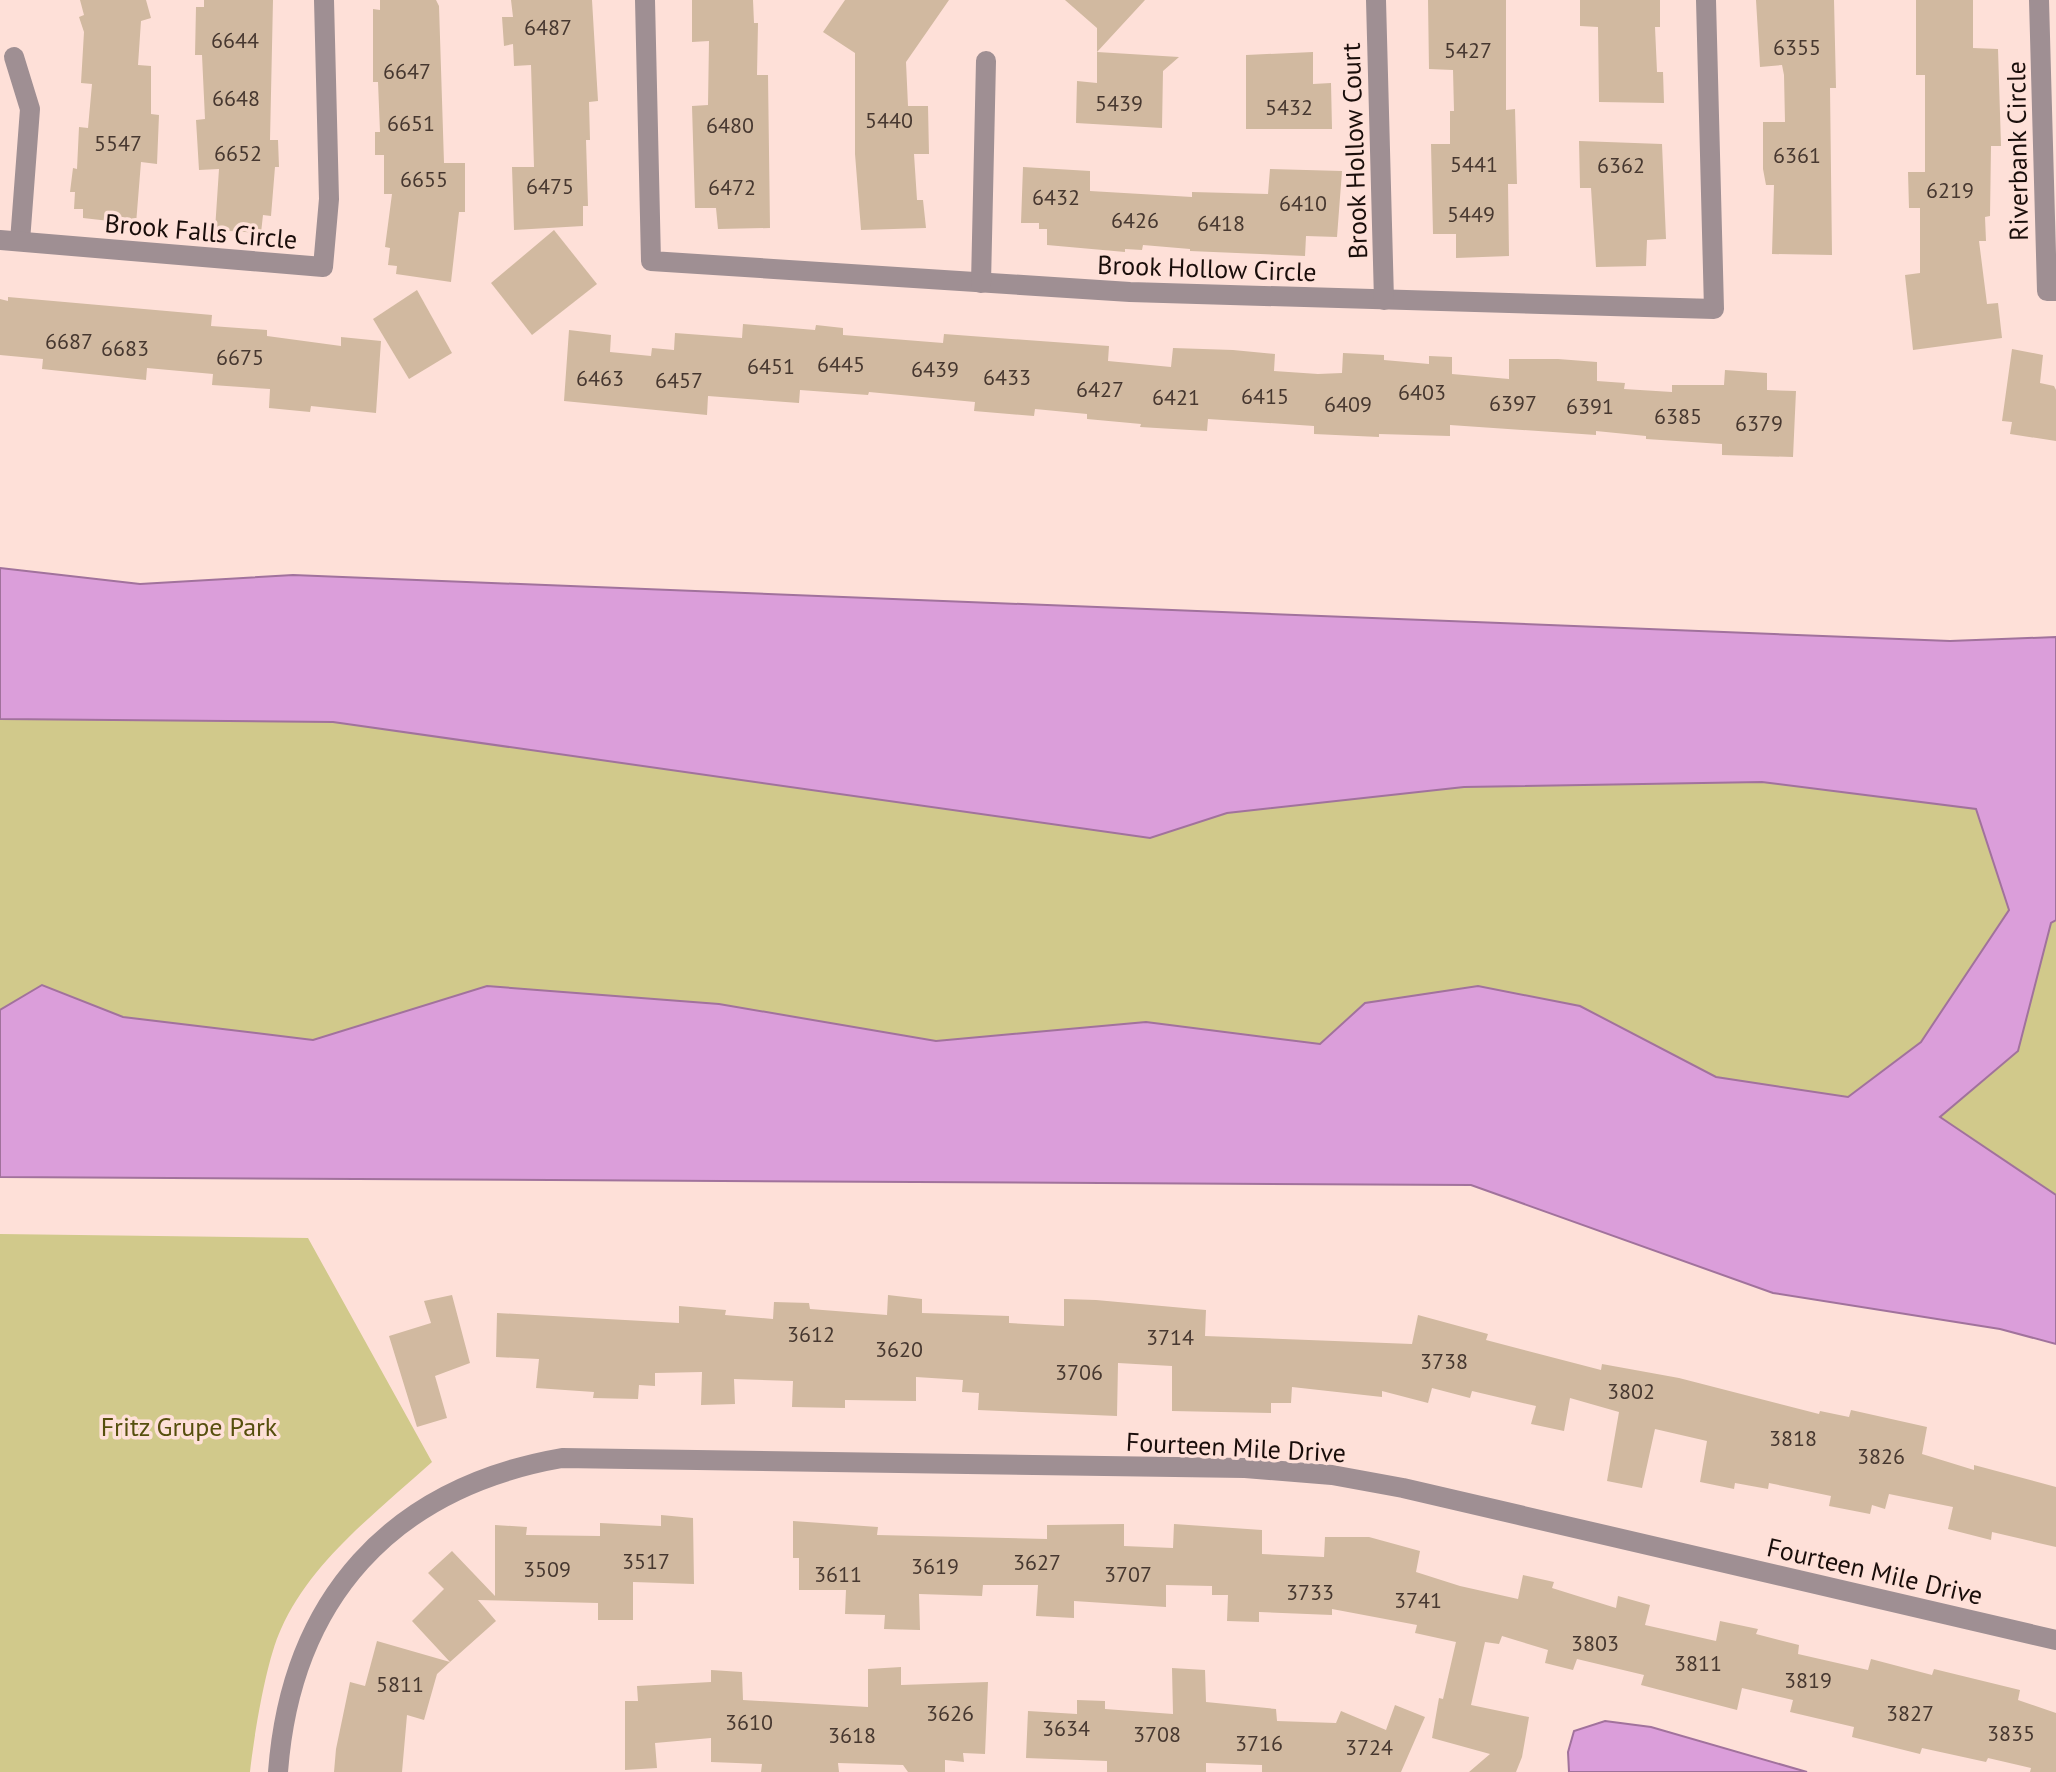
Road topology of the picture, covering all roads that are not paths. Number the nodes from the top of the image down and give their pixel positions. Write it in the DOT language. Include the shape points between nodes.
graph roads {
  1 [pos="324,0"];
  2 [pos="645,0"];
  3 [pos="1376,0"];
  4 [pos="1706,0"];
  5 [pos="2039,0"];
  6 [pos="14,57"];
  7 [pos="986,61"];
  8 [pos="10,240"];
  9 [pos="981,283"];
  10 [pos="2056,291"];
  11 [pos="1384,300"];
  12 [pos="2056,1640"];
  13 [pos="278,1772"];
  1 -- 8 [label="street, Brook Falls Circle" via="329,199 323,267"];
  2 -- 9 [label="street, Brook Hollow Circle" via="651,261"];
  3 -- 11 [label="street, Brook Hollow Court"];
  4 -- 11 [label="street, Brook Hollow Circle" via="1714,309"];
  5 -- 10 [label="street, Riverbank Circle" via="2047,291"];
  6 -- 8 [label="street" via="30,109"];
  7 -- 9 [label="street"];
  9 -- 11 [label="street, Brook Hollow Circle"];
  12 -- 13 [label="street, Fourteen Mile Drive" via="1332,1475 1229,1468 562,1458 522,1465 449,1492 381,1541 325,1608 300,1657 285,1704"];
}
